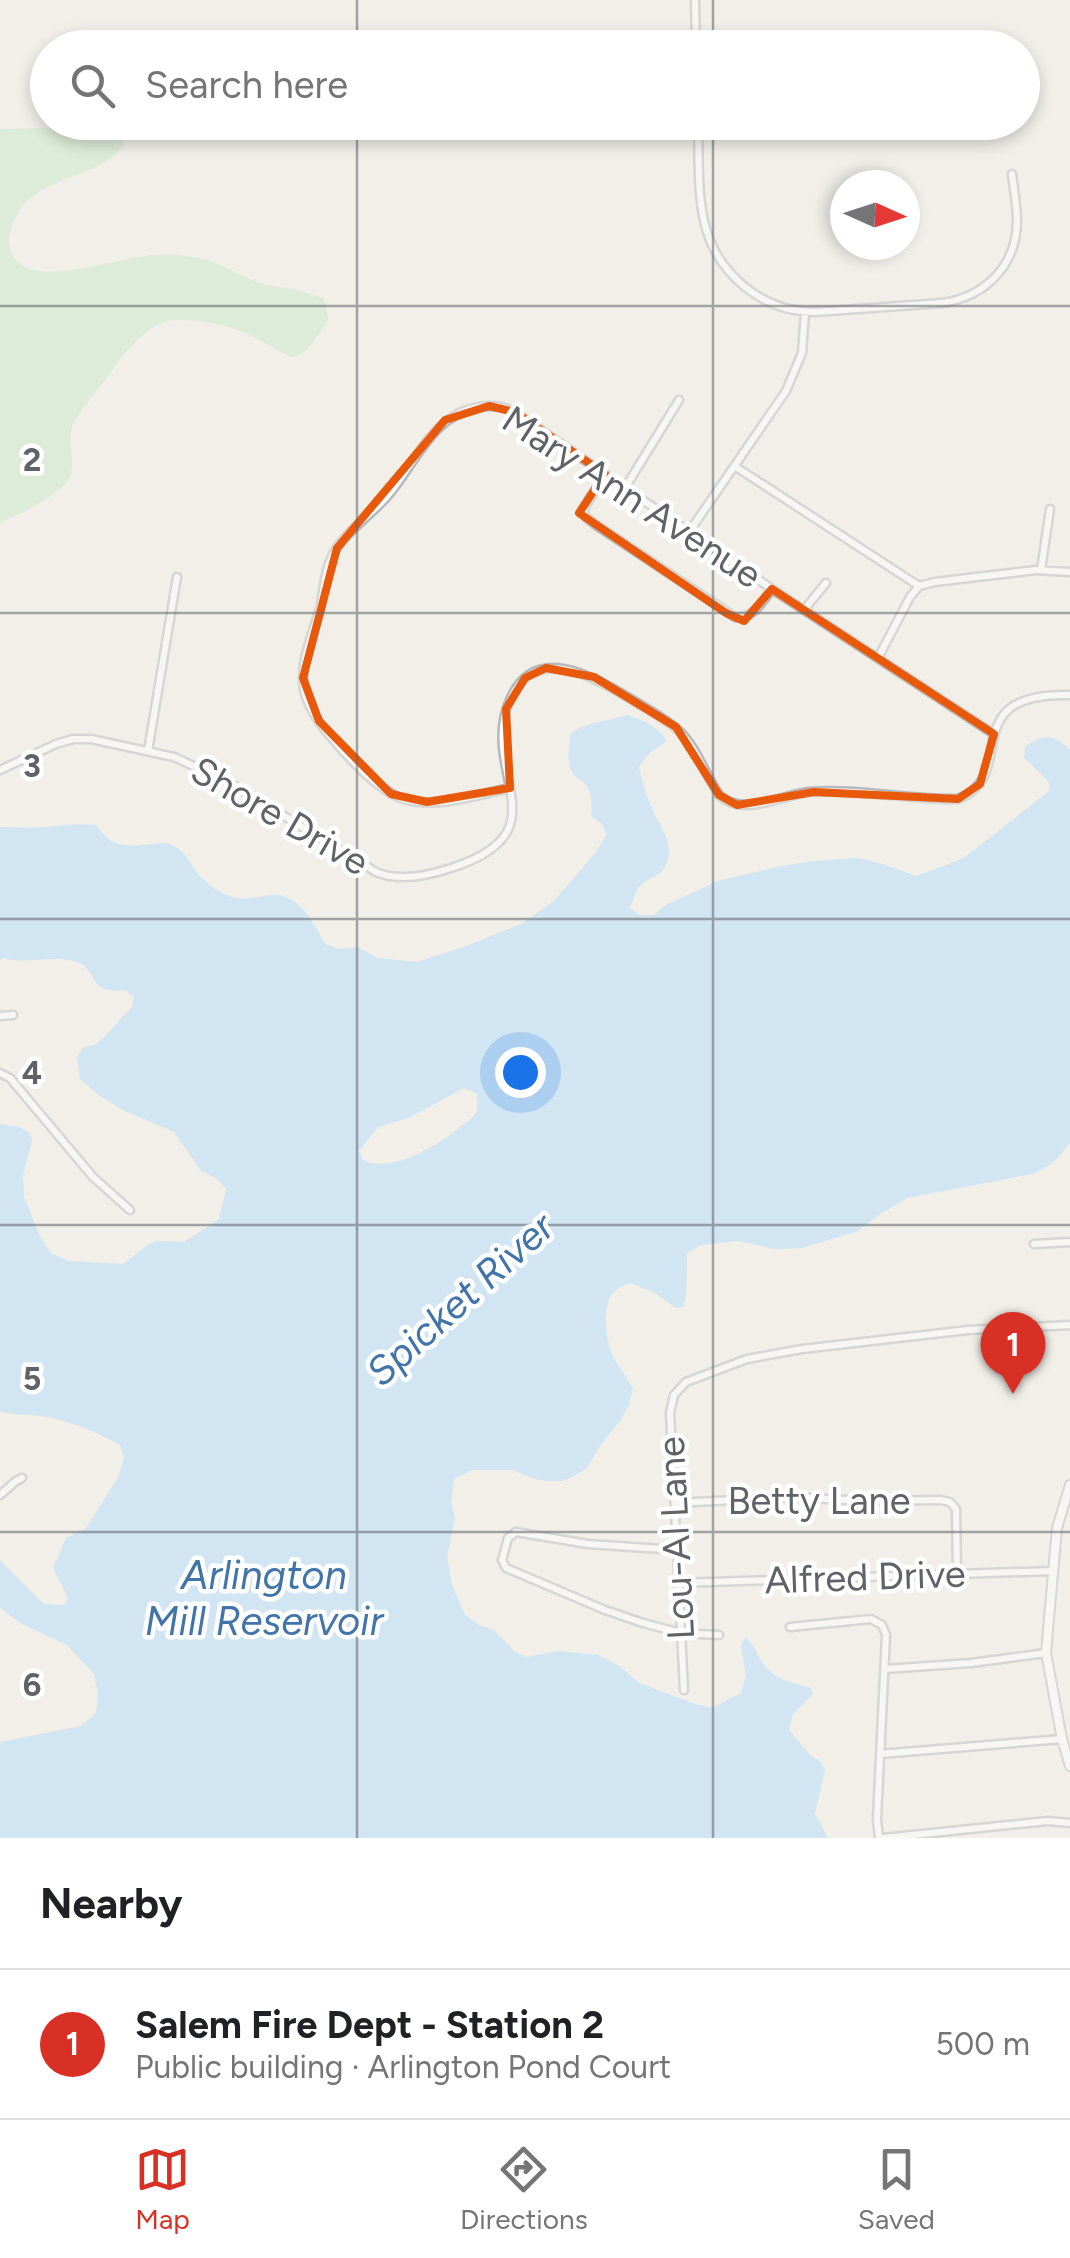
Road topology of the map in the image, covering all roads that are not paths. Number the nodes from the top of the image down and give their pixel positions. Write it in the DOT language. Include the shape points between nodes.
graph roads {
  1 [pos="694,0"];
  2 [pos="695,30"];
  3 [pos="699,140"];
  4 [pos="1012,174"];
  5 [pos="805,312"];
  6 [pos="679,400"];
  7 [pos="735,466"];
  8 [pos="606,474"];
  9 [pos="624,488"];
  10 [pos="1050,508"];
  11 [pos="689,532"];
  12 [pos="1041,570"];
  13 [pos="1070,572"];
  14 [pos="177,577"];
  15 [pos="826,583"];
  16 [pos="919,586"];
  17 [pos="772,589"];
  18 [pos="804,610"];
  19 [pos="878,658"];
  20 [pos="1070,695"];
  21 [pos="994,734"];
  22 [pos="148,750"];
  23 [pos="0,770"];
  24 [pos="510,788"];
  25 [pos="13,1015"];
  26 [pos="0,1016"];
  27 [pos="0,1073"];
  28 [pos="130,1210"];
  29 [pos="1070,1242"];
  30 [pos="1034,1244"];
  31 [pos="1070,1326"];
  32 [pos="19,1480"];
  33 [pos="1070,1485"];
  34 [pos="0,1496"];
  35 [pos="675,1503"];
  36 [pos="677,1550"];
  37 [pos="1052,1571"];
  38 [pos="957,1574"];
  39 [pos="678,1583"];
  40 [pos="790,1627"];
  41 [pos="681,1634"];
  42 [pos="719,1635"];
  43 [pos="1046,1653"];
  44 [pos="885,1669"];
  45 [pos="684,1690"];
  46 [pos="1062,1739"];
  47 [pos="880,1754"];
  48 [pos="1070,1766"];
  49 [pos="1070,1823"];
  50 [pos="881,1838"];
  1 -- 2 [label="street"];
  3 -- 5 [label="street" via="705,226 716,252 753,294"];
  4 -- 5 [label="street" via="1014,243 984,288 942,303"];
  5 -- 7 [label="street" via="796,371"];
  6 -- 9 [label="street"];
  7 -- 11 [label="street"];
  7 -- 16 [label="street"];
  8 -- 9 [label="street, Mary Ann Avenue"];
  8 -- 17 [label="street" via="585,516 730,615 754,611"];
  8 -- 24 [label="street, Mary Ann Avenue" via="506,407 461,410 445,420 329,564 303,678 309,704 339,746 380,786 409,801"];
  9 -- 11 [label="street, Mary Ann Avenue"];
  10 -- 12 [label="street"];
  11 -- 17 [label="street, Mary Ann Avenue"];
  12 -- 13 [label="street"];
  12 -- 16 [label="street"];
  14 -- 22 [label="street"];
  15 -- 18 [label="street"];
  16 -- 19 [label="street"];
  17 -- 18 [label="street, Mary Ann Avenue"];
  18 -- 19 [label="street, Mary Ann Avenue"];
  19 -- 21 [label="street, Mary Ann Avenue"];
  20 -- 21 [label="street, Shore Drive" via="1010,707"];
  21 -- 24 [label="street, Shore Drive" via="980,784 958,798 814,792 737,805 719,795 676,727 594,677 546,668 525,678 506,708 502,738"];
  22 -- 23 [label="street, Shore Drive" via="73,740"];
  22 -- 24 [label="street, Shore Drive" via="230,783 392,877 444,870 490,850 511,822"];
  25 -- 26 [label="street"];
  27 -- 28 [label="street"];
  29 -- 30 [label="street"];
  31 -- 35 [label="street, Lou-Al Lane" via="968,1330 774,1353 721,1367 674,1395"];
  32 -- 34 [label="street"];
  33 -- 37 [label="street"];
  35 -- 36 [label="street, Lou-Al Lane"];
  35 -- 38 [label="street, Betty Lane" via="791,1497 950,1502 956,1509"];
  36 -- 39 [label="street, Lou-Al Lane"];
  36 -- 41 [label="street" via="516,1532 502,1560 506,1568 605,1610"];
  37 -- 38 [label="street, Alfred Drive"];
  37 -- 43 [label="street"];
  38 -- 39 [label="street, Alfred Drive"];
  39 -- 41 [label="street, Lou-Al Lane"];
  40 -- 44 [label="street" via="878,1621 886,1635"];
  41 -- 42 [label="street"];
  41 -- 45 [label="street, Lou-Al Lane"];
  43 -- 44 [label="street"];
  43 -- 46 [label="street"];
  44 -- 47 [label="street"];
  46 -- 47 [label="street"];
  46 -- 48 [label="street"];
  47 -- 50 [label="street"];
  49 -- 50 [label="street"];
}
